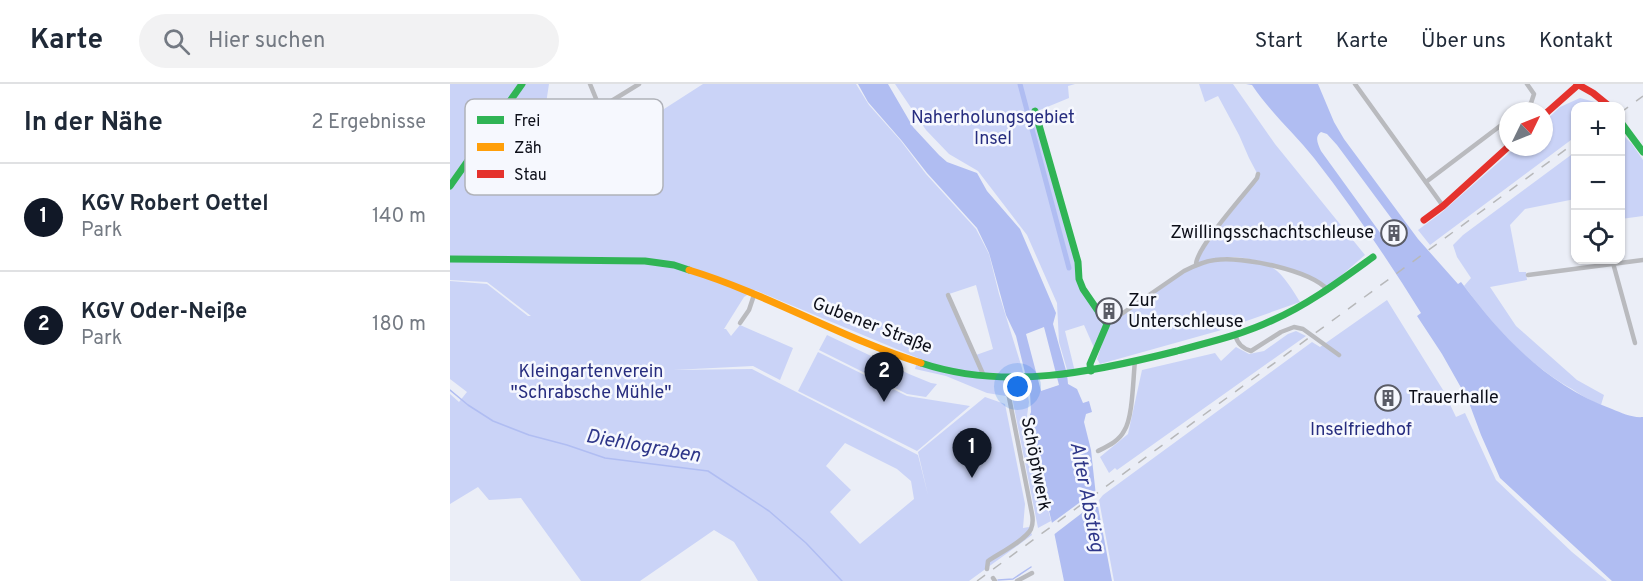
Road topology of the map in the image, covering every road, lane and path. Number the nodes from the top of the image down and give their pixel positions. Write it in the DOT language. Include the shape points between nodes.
graph roads {
  1 [pos="522,84"];
  2 [pos="590,84"];
  3 [pos="639,84"];
  4 [pos="1355,84"];
  5 [pos="1527,84"];
  6 [pos="1578,84"];
  7 [pos="511,99"];
  8 [pos="596,99"];
  9 [pos="615,99"];
  10 [pos="1531,102"];
  11 [pos="1603,102"];
  12 [pos="1553,107"];
  13 [pos="1035,111"];
  14 [pos="1499,127"];
  15 [pos="1625,127"];
  16 [pos="1643,152"];
  17 [pos="1499,155"];
  18 [pos="465,165"];
  19 [pos="1258,174"];
  20 [pos="1426,182"];
  21 [pos="450,186"];
  22 [pos="1443,206"];
  23 [pos="1424,220"];
  24 [pos="1374,257"];
  25 [pos="450,259"];
  26 [pos="1643,260"];
  27 [pos="1625,262"];
  28 [pos="1606,264"];
  29 [pos="1613,264"];
  30 [pos="1196,265"];
  31 [pos="1528,275"];
  32 [pos="1328,290"];
  33 [pos="754,295"];
  34 [pos="948,295"];
  35 [pos="740,323"];
  36 [pos="1107,324"];
  37 [pos="1235,335"];
  38 [pos="1635,343"];
  39 [pos="1339,355"];
  40 [pos="1135,362"];
  41 [pos="1090,371"];
  42 [pos="983,374"];
  43 [pos="1005,377"];
  44 [pos="1098,451"];
  45 [pos="987,569"];
  46 [pos="1032,573"];
  47 [pos="1017,581"];
  1 -- 7 [label="main road"];
  2 -- 8 [label="street"];
  3 -- 9 [label="street"];
  4 -- 20 [label="street"];
  5 -- 10 [label="street" via="1534,94"];
  6 -- 11 [label="main road"];
  6 -- 12 [label="main road"];
  13 -- 36 [label="main road" via="1078,262 1079,279"];
  14 -- 20 [label="street"];
  15 -- 16 [label="main road"];
  17 -- 22 [label="main road"];
  18 -- 21 [label="main road"];
  19 -- 30 [label="street" via="1206,242"];
  20 -- 22 [label="street"];
  22 -- 23 [label="main road"];
  24 -- 32 [label="main road, Gubener Straße"];
  25 -- 33 [label="main road, Gubener Straße" via="645,261 703,273"];
  26 -- 27 [label="street"];
  28 -- 31 [label="street"];
  29 -- 38 [label="street"];
  30 -- 32 [label="street" via="1235,259 1262,264 1313,279"];
  30 -- 36 [label="street"];
  32 -- 37 [label="main road, Gubener Straße" via="1281,317"];
  33 -- 35 [label="street"];
  33 -- 42 [label="main road, Gubener Straße" via="924,364"];
  34 -- 42 [label="street"];
  36 -- 41 [label="main road"];
  37 -- 39 [label="street" via="1237,342 1251,351 1294,327 1303,329"];
  37 -- 40 [label="main road, Gubener Straße"];
  40 -- 41 [label="main road, Gubener Straße"];
  40 -- 44 [label="street" via="1125,430 1116,441"];
  41 -- 43 [label="main road, Gubener Straße" via="1049,377"];
  42 -- 43 [label="main road, Gubener Straße"];
  43 -- 45 [label="street, Schöpfwerk" via="1033,522 1026,535 988,561"];
  46 -- 47 [label="street"];
}
